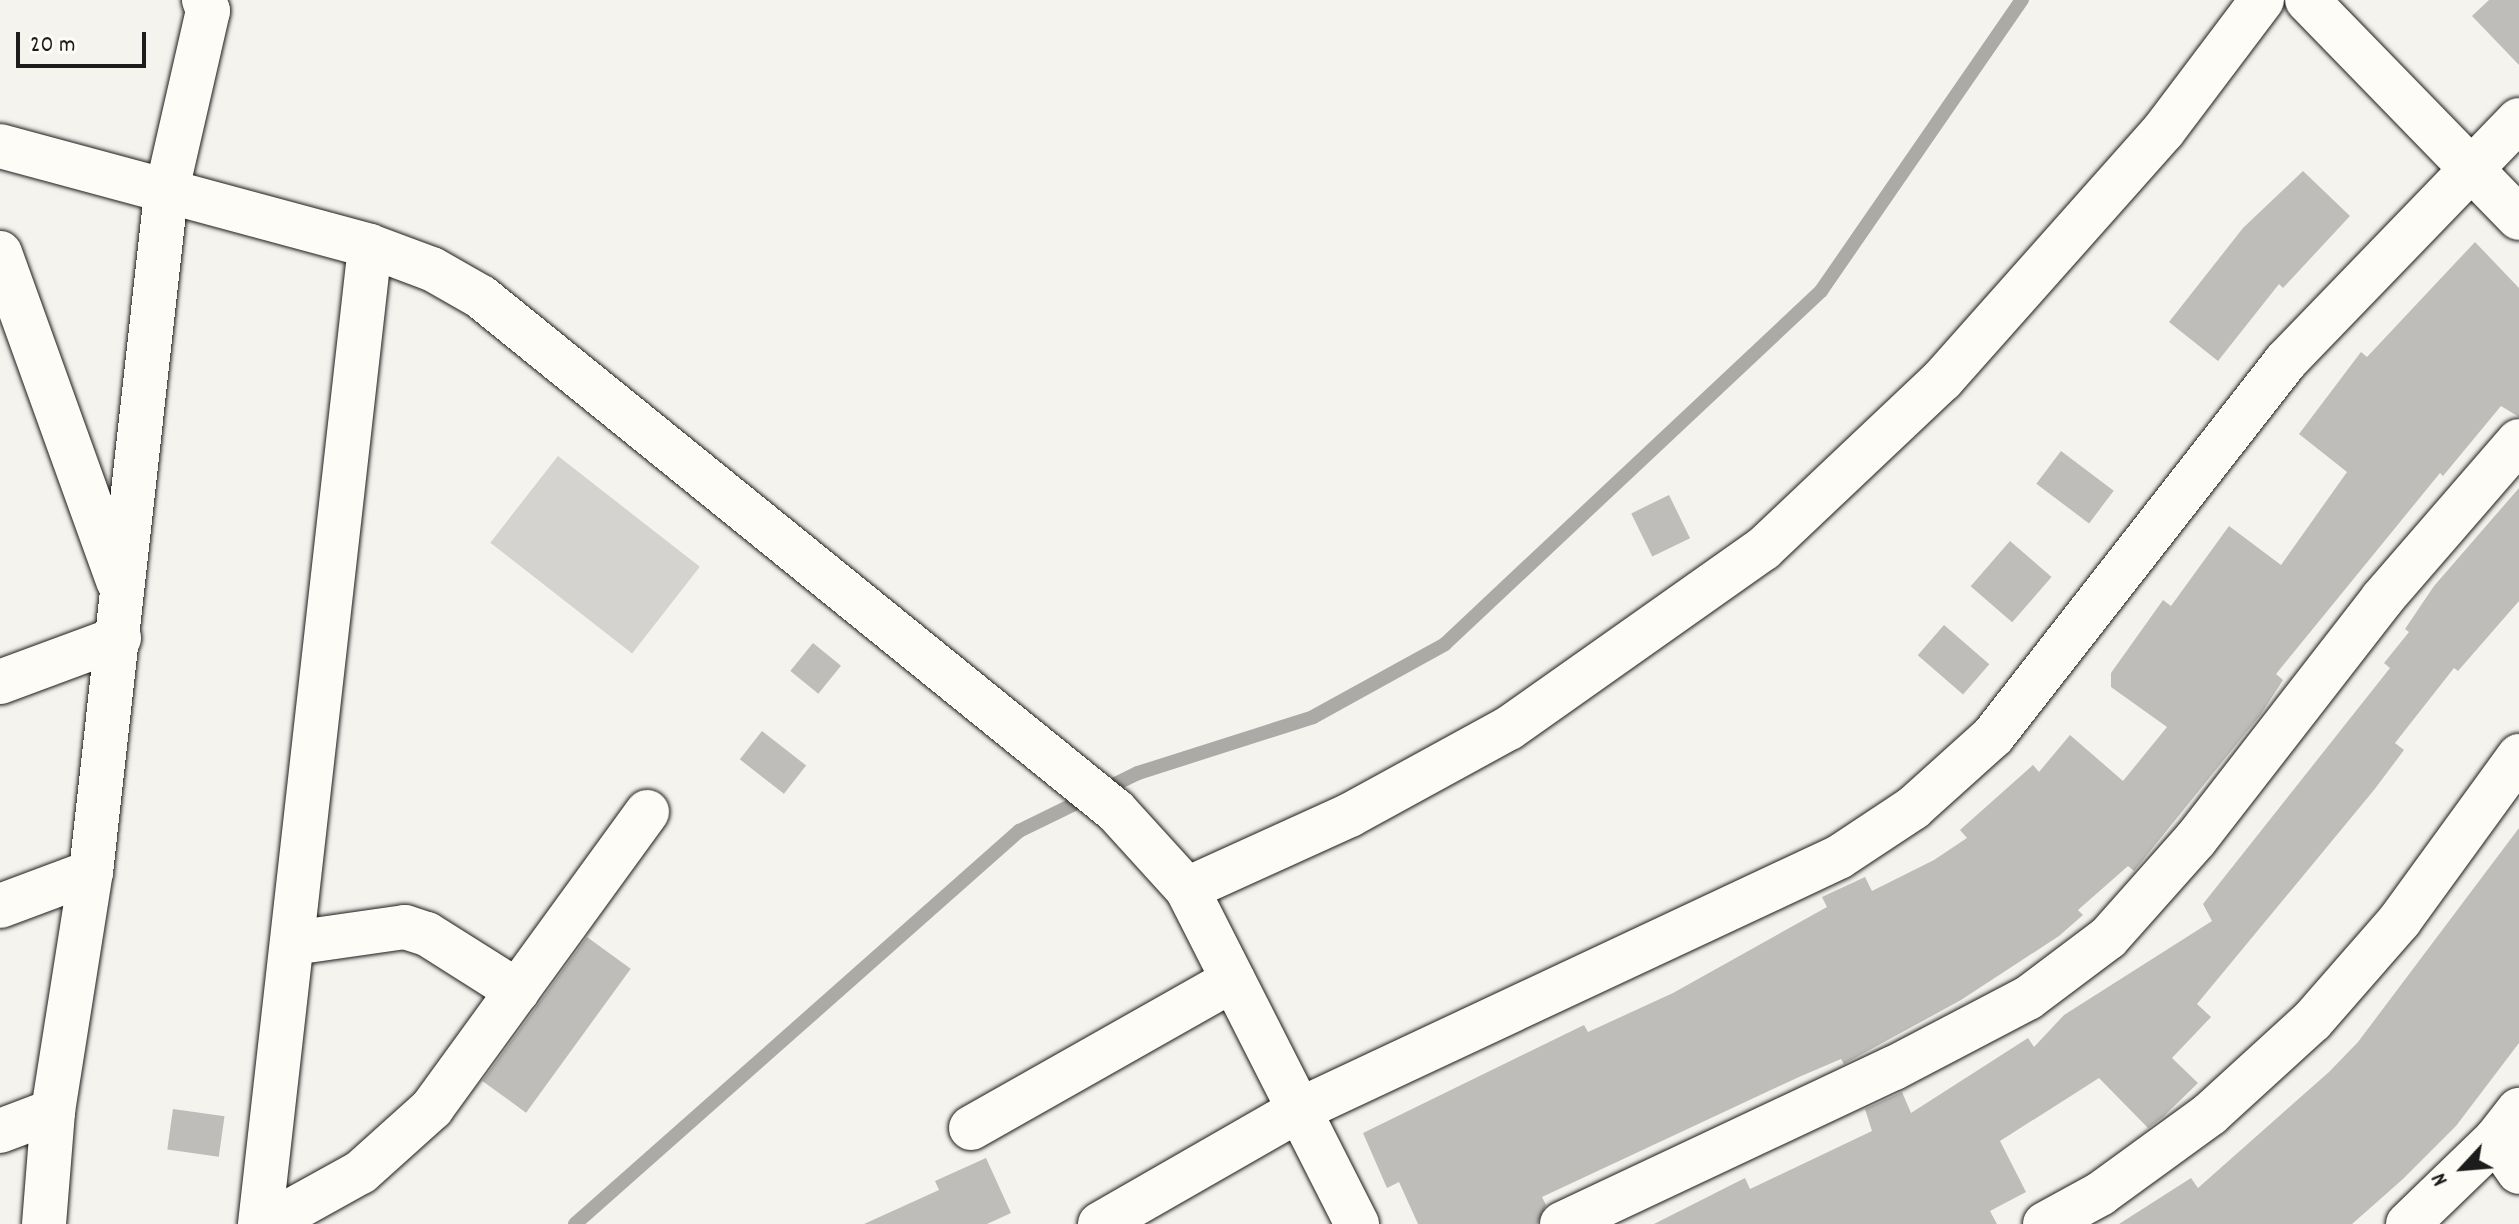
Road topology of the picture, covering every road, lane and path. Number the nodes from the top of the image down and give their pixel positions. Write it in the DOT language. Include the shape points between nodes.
graph roads {
  1 [pos="204,0"];
  2 [pos="2262,0"];
  3 [pos="2307,0"];
  4 [pos="2519,120"];
  5 [pos="0,146"];
  6 [pos="2470,169"];
  7 [pos="166,194"];
  8 [pos="2519,218"];
  9 [pos="370,246"];
  10 [pos="0,253"];
  11 [pos="2519,441"];
  12 [pos="121,591"];
  13 [pos="119,638"];
  14 [pos="0,682"];
  15 [pos="2519,756"];
  16 [pos="647,812"];
  17 [pos="91,872"];
  18 [pos="1187,889"];
  19 [pos="0,906"];
  20 [pos="293,943"];
  21 [pos="1233,980"];
  22 [pos="517,991"];
  23 [pos="1299,1110"];
  24 [pos="53,1111"];
  25 [pos="971,1128"];
  26 [pos="0,1131"];
  27 [pos="2511,1140"];
  28 [pos="44,1224"];
  29 [pos="260,1224"];
  30 [pos="267,1224"];
  31 [pos="1100,1224"];
  32 [pos="1357,1224"];
  33 [pos="1562,1224"];
  34 [pos="2045,1224"];
  35 [pos="2408,1224"];
  1 -- 7 [label="street" via="208,11"];
  2 -- 18 [label="street" via="2164,130 1942,380 1763,549 1509,728 1350,815"];
  3 -- 6 [label="street"];
  4 -- 6 [label="street"];
  5 -- 7 [label="street"];
  6 -- 8 [label="street"];
  6 -- 23 [label="street" via="2286,361 1993,736 1913,808 1839,857"];
  7 -- 9 [label="street"];
  7 -- 12 [label="street"];
  9 -- 18 [label="street" via="432,269 481,297 1116,811"];
  9 -- 20 [label="street"];
  10 -- 12 [label="street"];
  11 -- 33 [label="street" via="2382,599 2196,839 2108,938 2028,998 1894,1068"];
  12 -- 13 [label="street"];
  13 -- 14 [label="street"];
  13 -- 17 [label="street"];
  15 -- 34 [label="street" via="2400,920 2312,1021 2210,1114 2100,1194"];
  16 -- 22 [label="street"];
  17 -- 19 [label="street"];
  17 -- 24 [label="street"];
  18 -- 21 [label="street"];
  20 -- 22 [label="street" via="405,927 427,934"];
  20 -- 29 [label="street"];
  21 -- 23 [label="street"];
  21 -- 25 [label="street"];
  22 -- 30 [label="street" via="432,1108 394,1147 361,1172"];
  23 -- 31 [label="street"];
  23 -- 32 [label="street"];
  24 -- 26 [label="street"];
  24 -- 28 [label="street"];
  27 -- 35 [label="street"];
}
